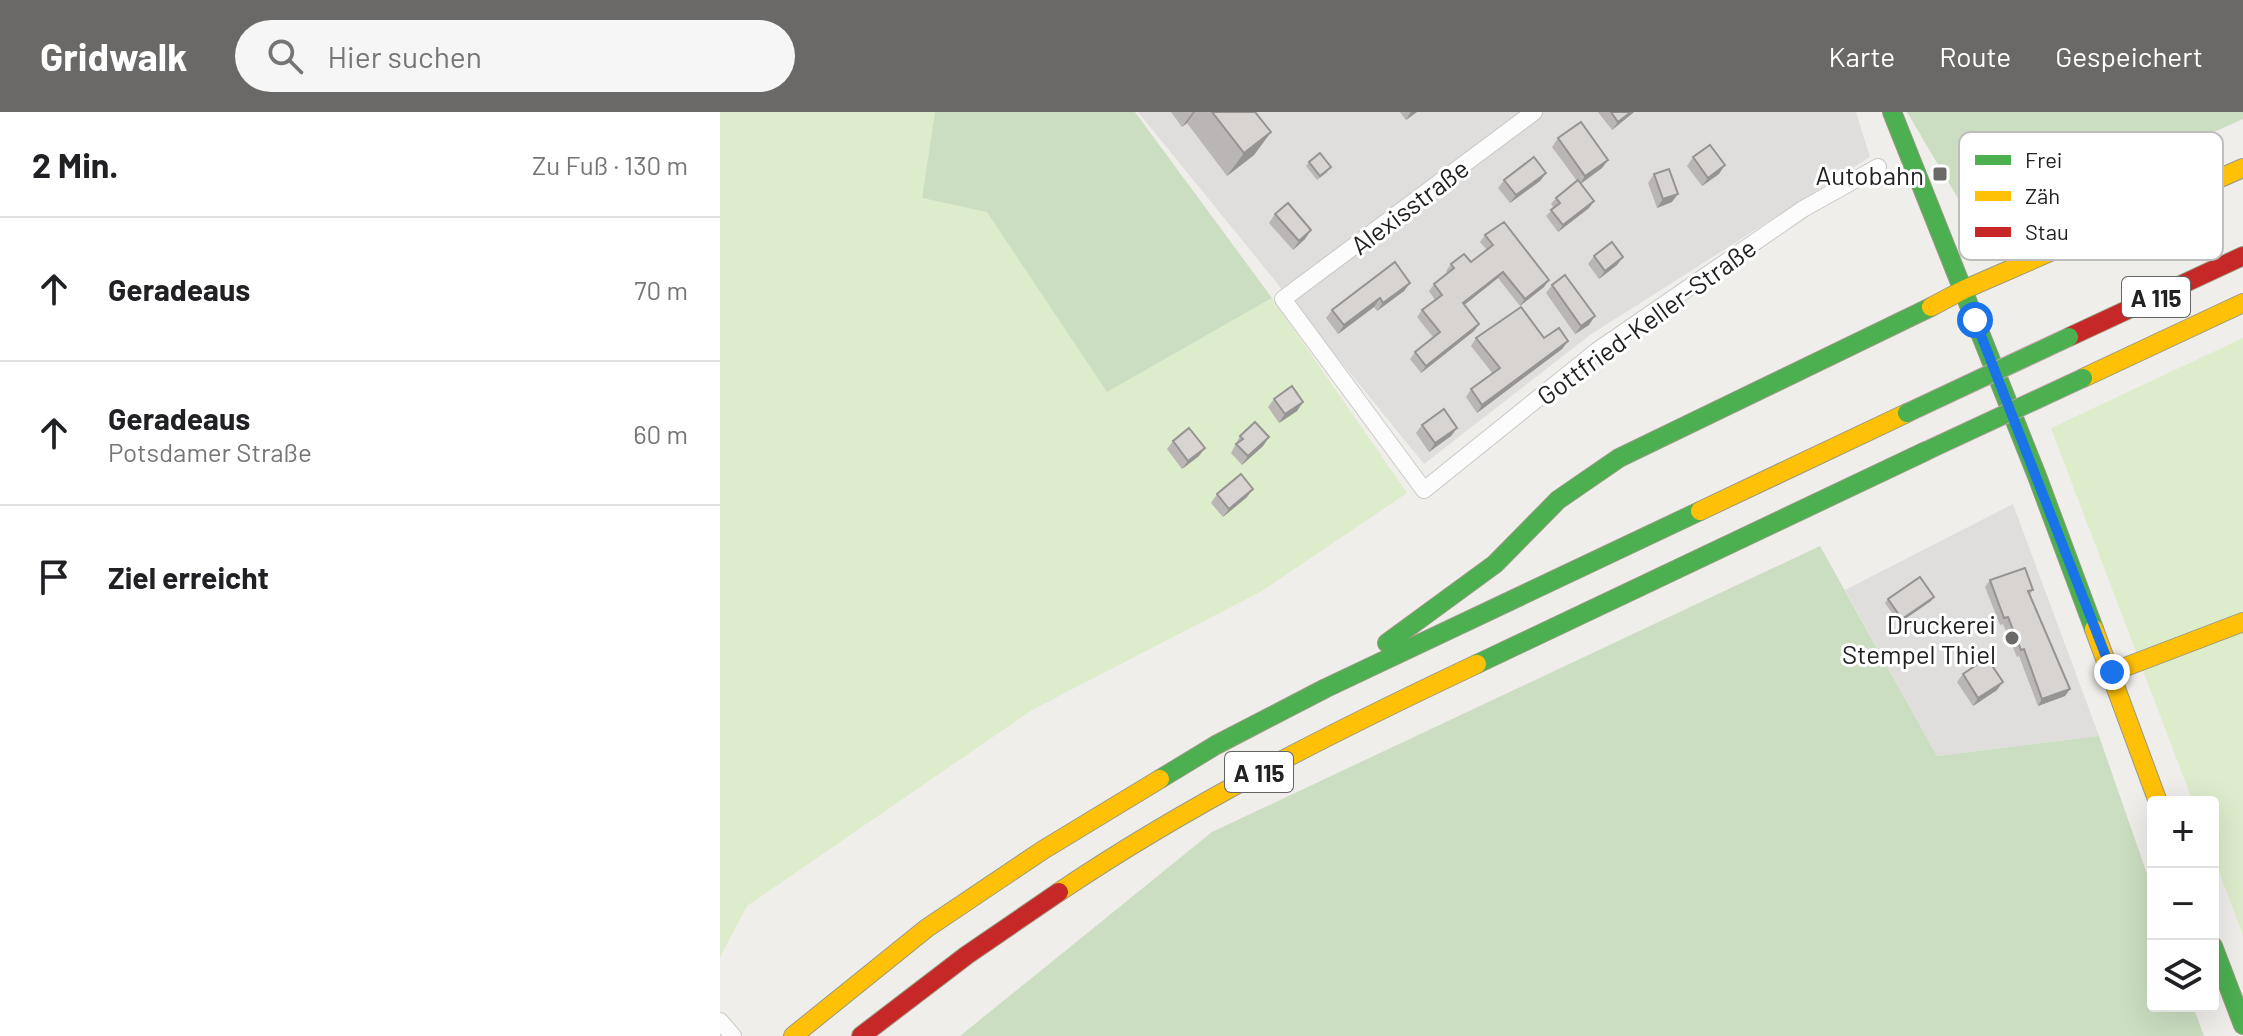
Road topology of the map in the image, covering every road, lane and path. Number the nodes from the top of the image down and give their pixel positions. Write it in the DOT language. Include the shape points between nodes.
graph roads {
  1 [pos="1534,112"];
  2 [pos="1892,112"];
  3 [pos="1878,167"];
  4 [pos="2243,168"];
  5 [pos="2223,177"];
  6 [pos="2243,256"];
  7 [pos="2032,260"];
  8 [pos="1963,290"];
  9 [pos="2243,303"];
  10 [pos="2243,324"];
  11 [pos="2184,330"];
  12 [pos="1424,490"];
  13 [pos="2243,622"];
  14 [pos="2112,672"];
  15 [pos="1326,688"];
  16 [pos="2156,796"];
  17 [pos="2219,962"];
  18 [pos="720,1021"];
  19 [pos="2243,1025"];
  20 [pos="733,1035"];
  21 [pos="793,1036"];
  22 [pos="861,1036"];
  1 -- 12 [label="street, Alexisstraße" via="1283,299"];
  2 -- 8 [label="main road"];
  3 -- 12 [label="street, Gottfried-Keller-Straße" via="1803,209 1598,350"];
  4 -- 5 [label="main road"];
  6 -- 15 [label="main road, A 115, bridge"];
  7 -- 8 [label="main road"];
  8 -- 14 [label="main road"];
  8 -- 15 [label="main road" via="1619,458 1558,500 1495,564"];
  9 -- 11 [label="main road, A 115"];
  10 -- 11 [label="main road"];
  11 -- 22 [label="main road, A 115, bridge" via="1424,688 1236,784 1069,885"];
  13 -- 14 [label="main road"];
  14 -- 16 [label="main road"];
  15 -- 21 [label="main road, A 115" via="1216,745 1043,850 927,928"];
  17 -- 19 [label="main road"];
  18 -- 20 [label="street"];
}
